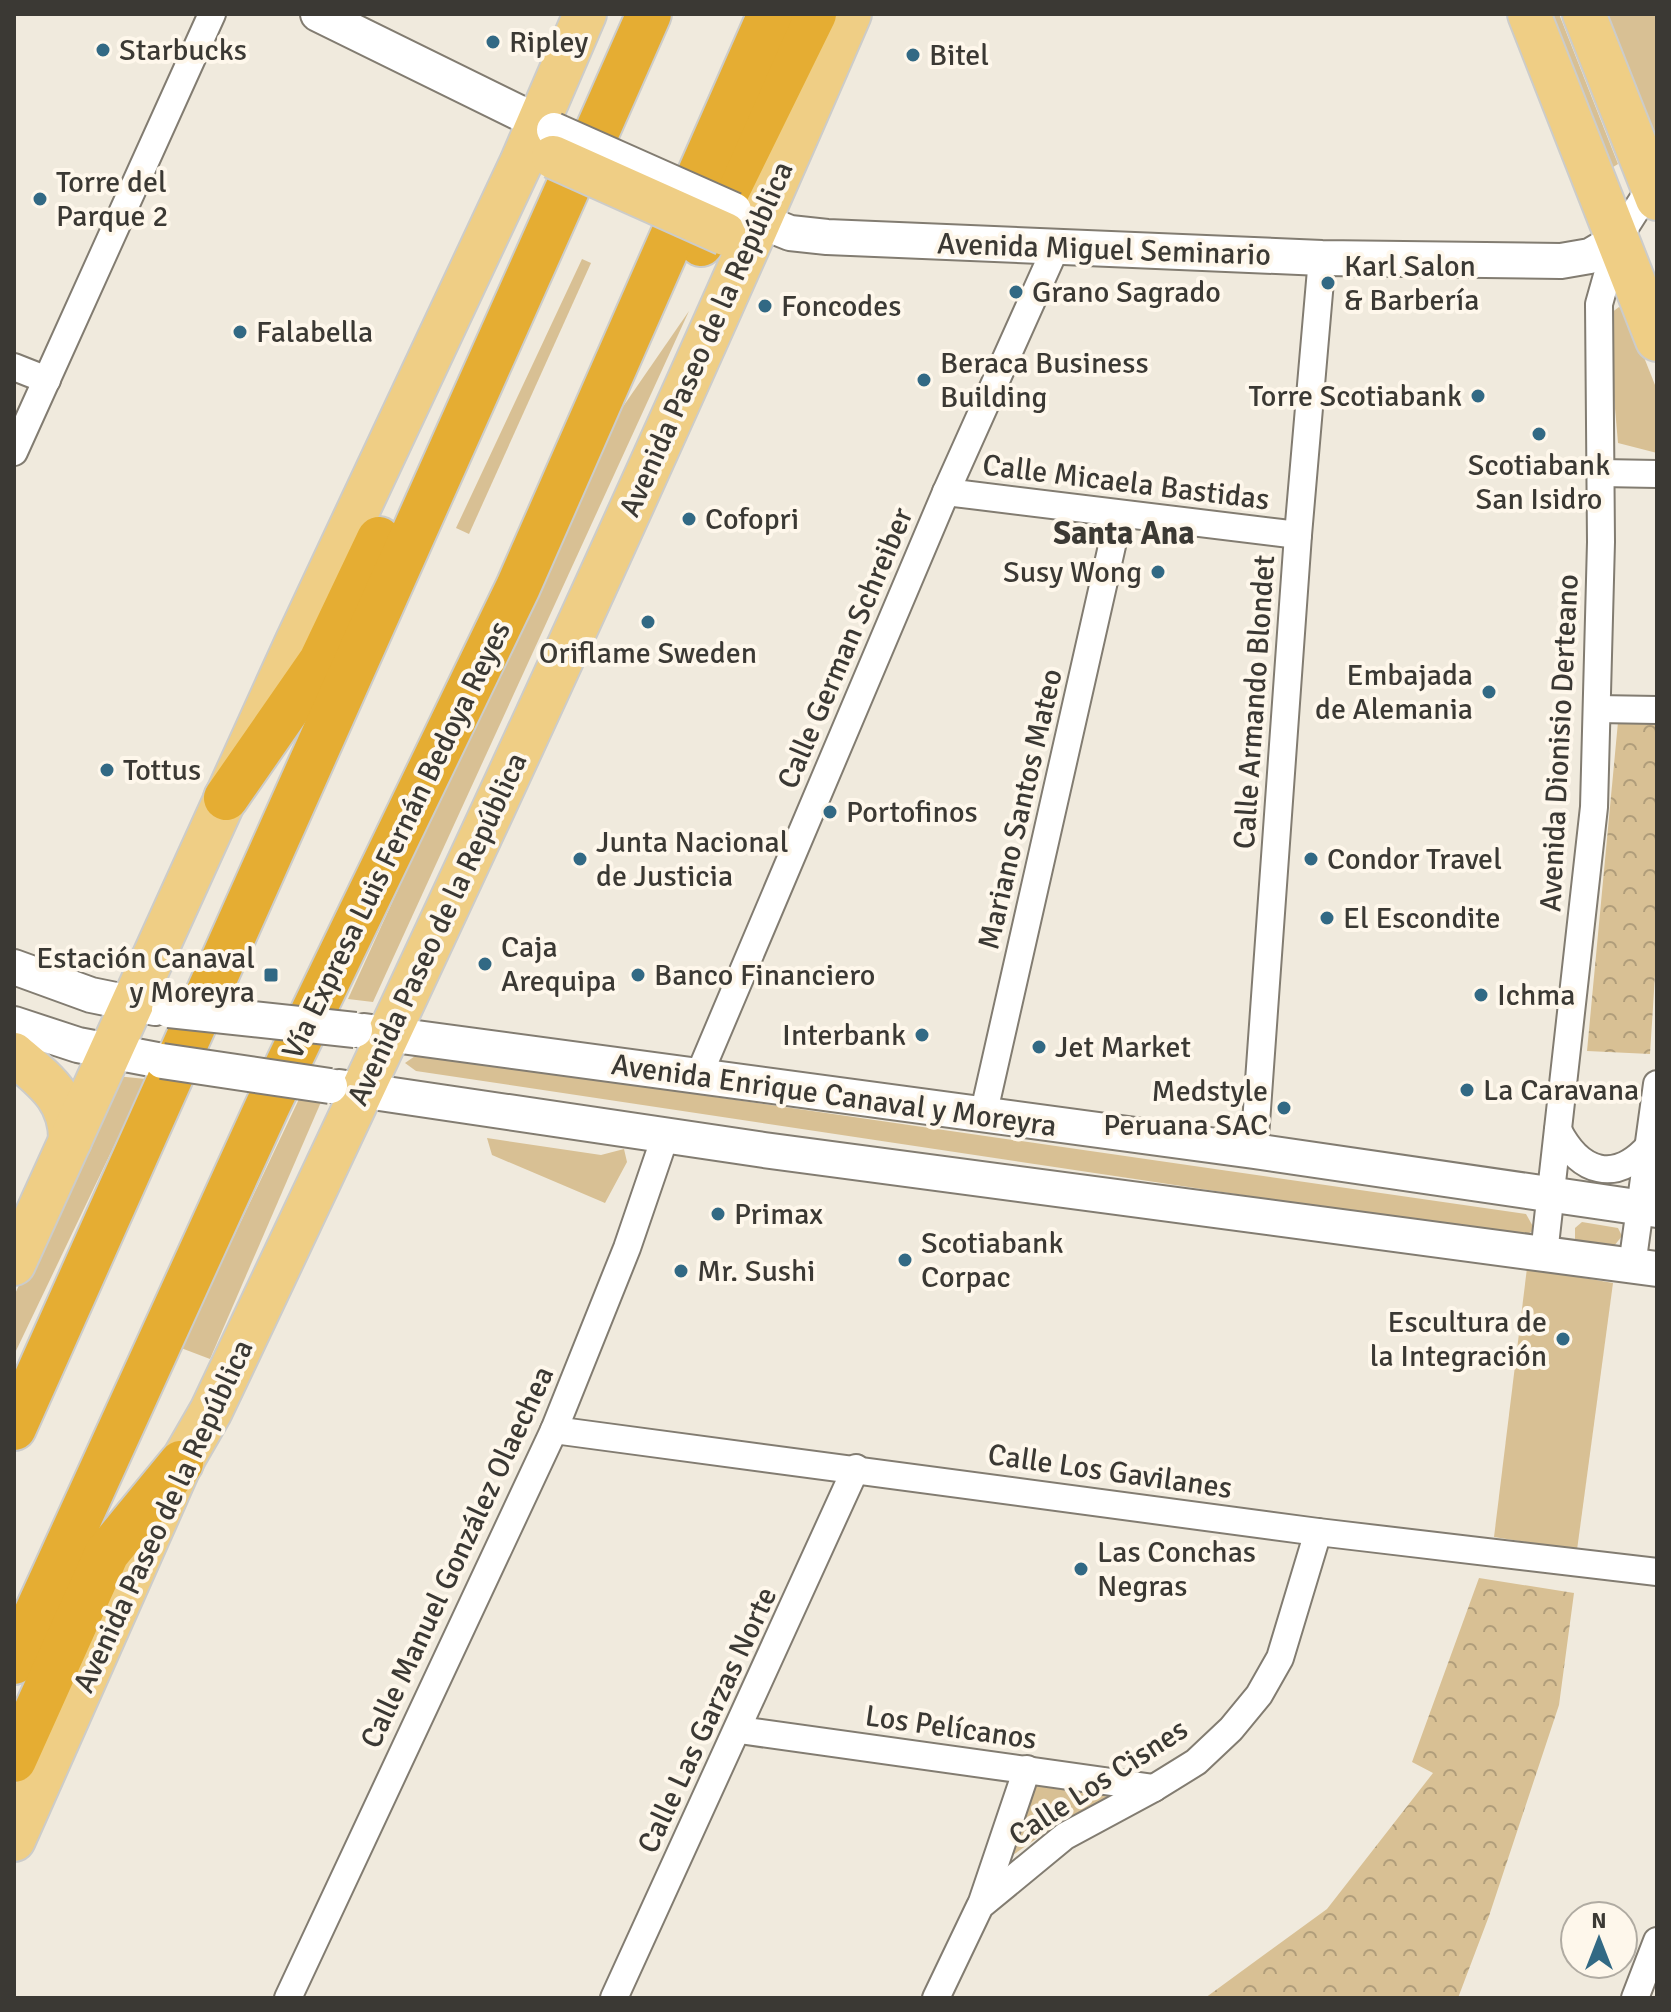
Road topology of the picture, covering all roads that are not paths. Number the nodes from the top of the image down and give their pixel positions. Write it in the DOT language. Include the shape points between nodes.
graph roads {
  1 [pos="212,14"];
  2 [pos="318,14"];
  3 [pos="585,14"];
  4 [pos="649,14"];
  5 [pos="770,14"];
  6 [pos="814,14"];
  7 [pos="850,14"];
  8 [pos="1529,14"];
  9 [pos="1584,14"];
  10 [pos="553,141"];
  11 [pos="1655,189"];
  12 [pos="740,233"];
  13 [pos="1617,240"];
  14 [pos="1056,247"];
  15 [pos="1322,258"];
  16 [pos="1657,340"];
  17 [pos="625,349"];
  18 [pos="14,367"];
  19 [pos="47,380"];
  20 [pos="14,452"];
  21 [pos="1601,473"];
  22 [pos="1657,474"];
  23 [pos="946,492"];
  24 [pos="1119,515"];
  25 [pos="1298,535"];
  26 [pos="1597,709"];
  27 [pos="1657,710"];
  28 [pos="226,798"];
  29 [pos="14,967"];
  30 [pos="150,1008"];
  31 [pos="14,1024"];
  32 [pos="372,1032"];
  33 [pos="111,1053"];
  34 [pos="14,1054"];
  35 [pos="699,1075"];
  36 [pos="1657,1084"];
  37 [pos="346,1088"];
  38 [pos="983,1116"];
  39 [pos="1558,1130"];
  40 [pos="666,1134"];
  41 [pos="70,1141"];
  42 [pos="1649,1146"];
  43 [pos="1254,1151"];
  44 [pos="1550,1196"];
  45 [pos="1649,1209"];
  46 [pos="1544,1254"];
  47 [pos="14,1264"];
  48 [pos="1645,1268"];
  49 [pos="14,1428"];
  50 [pos="554,1430"];
  51 [pos="181,1463"];
  52 [pos="856,1468"];
  53 [pos="1318,1532"];
  54 [pos="1657,1572"];
  55 [pos="14,1662"];
  56 [pos="739,1730"];
  57 [pos="14,1760"];
  58 [pos="1027,1769"];
  59 [pos="1154,1788"];
  60 [pos="14,1840"];
  61 [pos="980,1906"];
  62 [pos="1657,1941"];
  63 [pos="288,1998"];
  64 [pos="614,1998"];
  65 [pos="936,1998"];
  66 [pos="1635,1998"];
  1 -- 19 [label="street"];
  2 -- 10 [label="street"];
  3 -- 10 [label="main road"];
  4 -- 10 [label="highway"];
  5 -- 17 [label="highway, Vía Expresa Luis Fernán Bedoya Reyes"];
  6 -- 17 [label="highway" via="688,271"];
  7 -- 12 [label="main road, Avenida Paseo de la República"];
  8 -- 13 [label="main road"];
  9 -- 11 [label="main road"];
  10 -- 12 [label="main road, bridge"];
  10 -- 28 [label="main road"];
  10 -- 28 [label="highway" via="543,190 321,661"];
  10 -- 49 [label="highway" via="572,180"];
  11 -- 13 [label="street"];
  12 -- 14 [label="street, Avenida Miguel Seminario"];
  12 -- 32 [label="main road, Avenida Paseo de la República"];
  13 -- 15 [label="street, Avenida Miguel Seminario" via="1590,256 1561,261"];
  13 -- 16 [label="main road"];
  13 -- 21 [label="street, Avenida Dionisio Derteano" via="1599,304"];
  14 -- 15 [label="street, Avenida Miguel Seminario"];
  14 -- 23 [label="street, Calle German Schreiber"];
  15 -- 25 [label="street, Calle Armando Blondet"];
  17 -- 55 [label="highway, Vía Expresa Luis Fernán Bedoya Reyes" via="518,587 267,1107"];
  18 -- 19 [label="street"];
  19 -- 20 [label="street"];
  21 -- 22 [label="street"];
  21 -- 26 [label="street, Avenida Dionisio Derteano"];
  23 -- 24 [label="street, Calle Micaela Bastidas"];
  23 -- 35 [label="street, Calle German Schreiber"];
  24 -- 25 [label="street, Calle Micaela Bastidas"];
  24 -- 38 [label="street, Mariano Santos Mateo"];
  25 -- 43 [label="street, Calle Armando Blondet"];
  26 -- 27 [label="street"];
  26 -- 39 [label="street, Avenida Dionisio Derteano" via="1591,862"];
  28 -- 30 [label="main road"];
  29 -- 30 [label="street, Avenida Enrique Canaval y Moreyra" via="91,995"];
  30 -- 32 [label="street, Avenida Enrique Canaval y Moreyra, bridge"];
  30 -- 33 [label="main road"];
  31 -- 33 [label="street, Avenida Enrique Canaval y Moreyra"];
  32 -- 35 [label="street, Avenida Enrique Canaval y Moreyra"];
  32 -- 37 [label="main road, Avenida Paseo de la República"];
  33 -- 37 [label="street, Avenida Enrique Canaval y Moreyra, bridge"];
  33 -- 41 [label="main road"];
  34 -- 41 [label="main road" via="59,1095 70,1119"];
  35 -- 38 [label="street, Avenida Enrique Canaval y Moreyra"];
  36 -- 42 [label="street"];
  37 -- 40 [label="street, Avenida Enrique Canaval y Moreyra"];
  37 -- 51 [label="main road, Avenida Paseo de la República" via="211,1411"];
  38 -- 43 [label="street, Avenida Enrique Canaval y Moreyra"];
  39 -- 42 [label="street" via="1580,1161 1598,1169 1618,1169 1636,1161"];
  39 -- 44 [label="street, Avenida Dionisio Derteano"];
  40 -- 46 [label="street, Avenida Enrique Canaval y Moreyra"];
  40 -- 50 [label="street, Calle Manuel González Olaechea"];
  41 -- 47 [label="main road"];
  42 -- 45 [label="street"];
  43 -- 44 [label="street, Avenida Enrique Canaval y Moreyra"];
  44 -- 45 [label="street, Avenida Enrique Canaval y Moreyra"];
  44 -- 46 [label="street, Avenida Dionisio Derteano"];
  45 -- 48 [label="street"];
  46 -- 48 [label="street, Avenida Enrique Canaval y Moreyra"];
  50 -- 52 [label="street, Calle Los Gavilanes"];
  50 -- 63 [label="street, Calle Manuel González Olaechea"];
  51 -- 57 [label="highway" via="107,1553"];
  51 -- 60 [label="main road, Avenida Paseo de la República"];
  52 -- 53 [label="street, Calle Los Gavilanes"];
  52 -- 56 [label="street, Calle Las Garzas Norte"];
  53 -- 54 [label="street, Calle Los Gavilanes"];
  53 -- 59 [label="street, Calle Los Cisnes" via="1280,1658 1259,1695 1196,1762"];
  56 -- 58 [label="street, Los Pelícanos"];
  56 -- 64 [label="street, Calle Las Garzas Norte"];
  58 -- 59 [label="street, Los Pelícanos"];
  58 -- 61 [label="street, Calle Los Cisnes"];
  59 -- 61 [label="street, Calle Los Cisnes" via="1065,1836"];
  61 -- 65 [label="street, Calle Los Cisnes"];
  62 -- 66 [label="street"];
}
